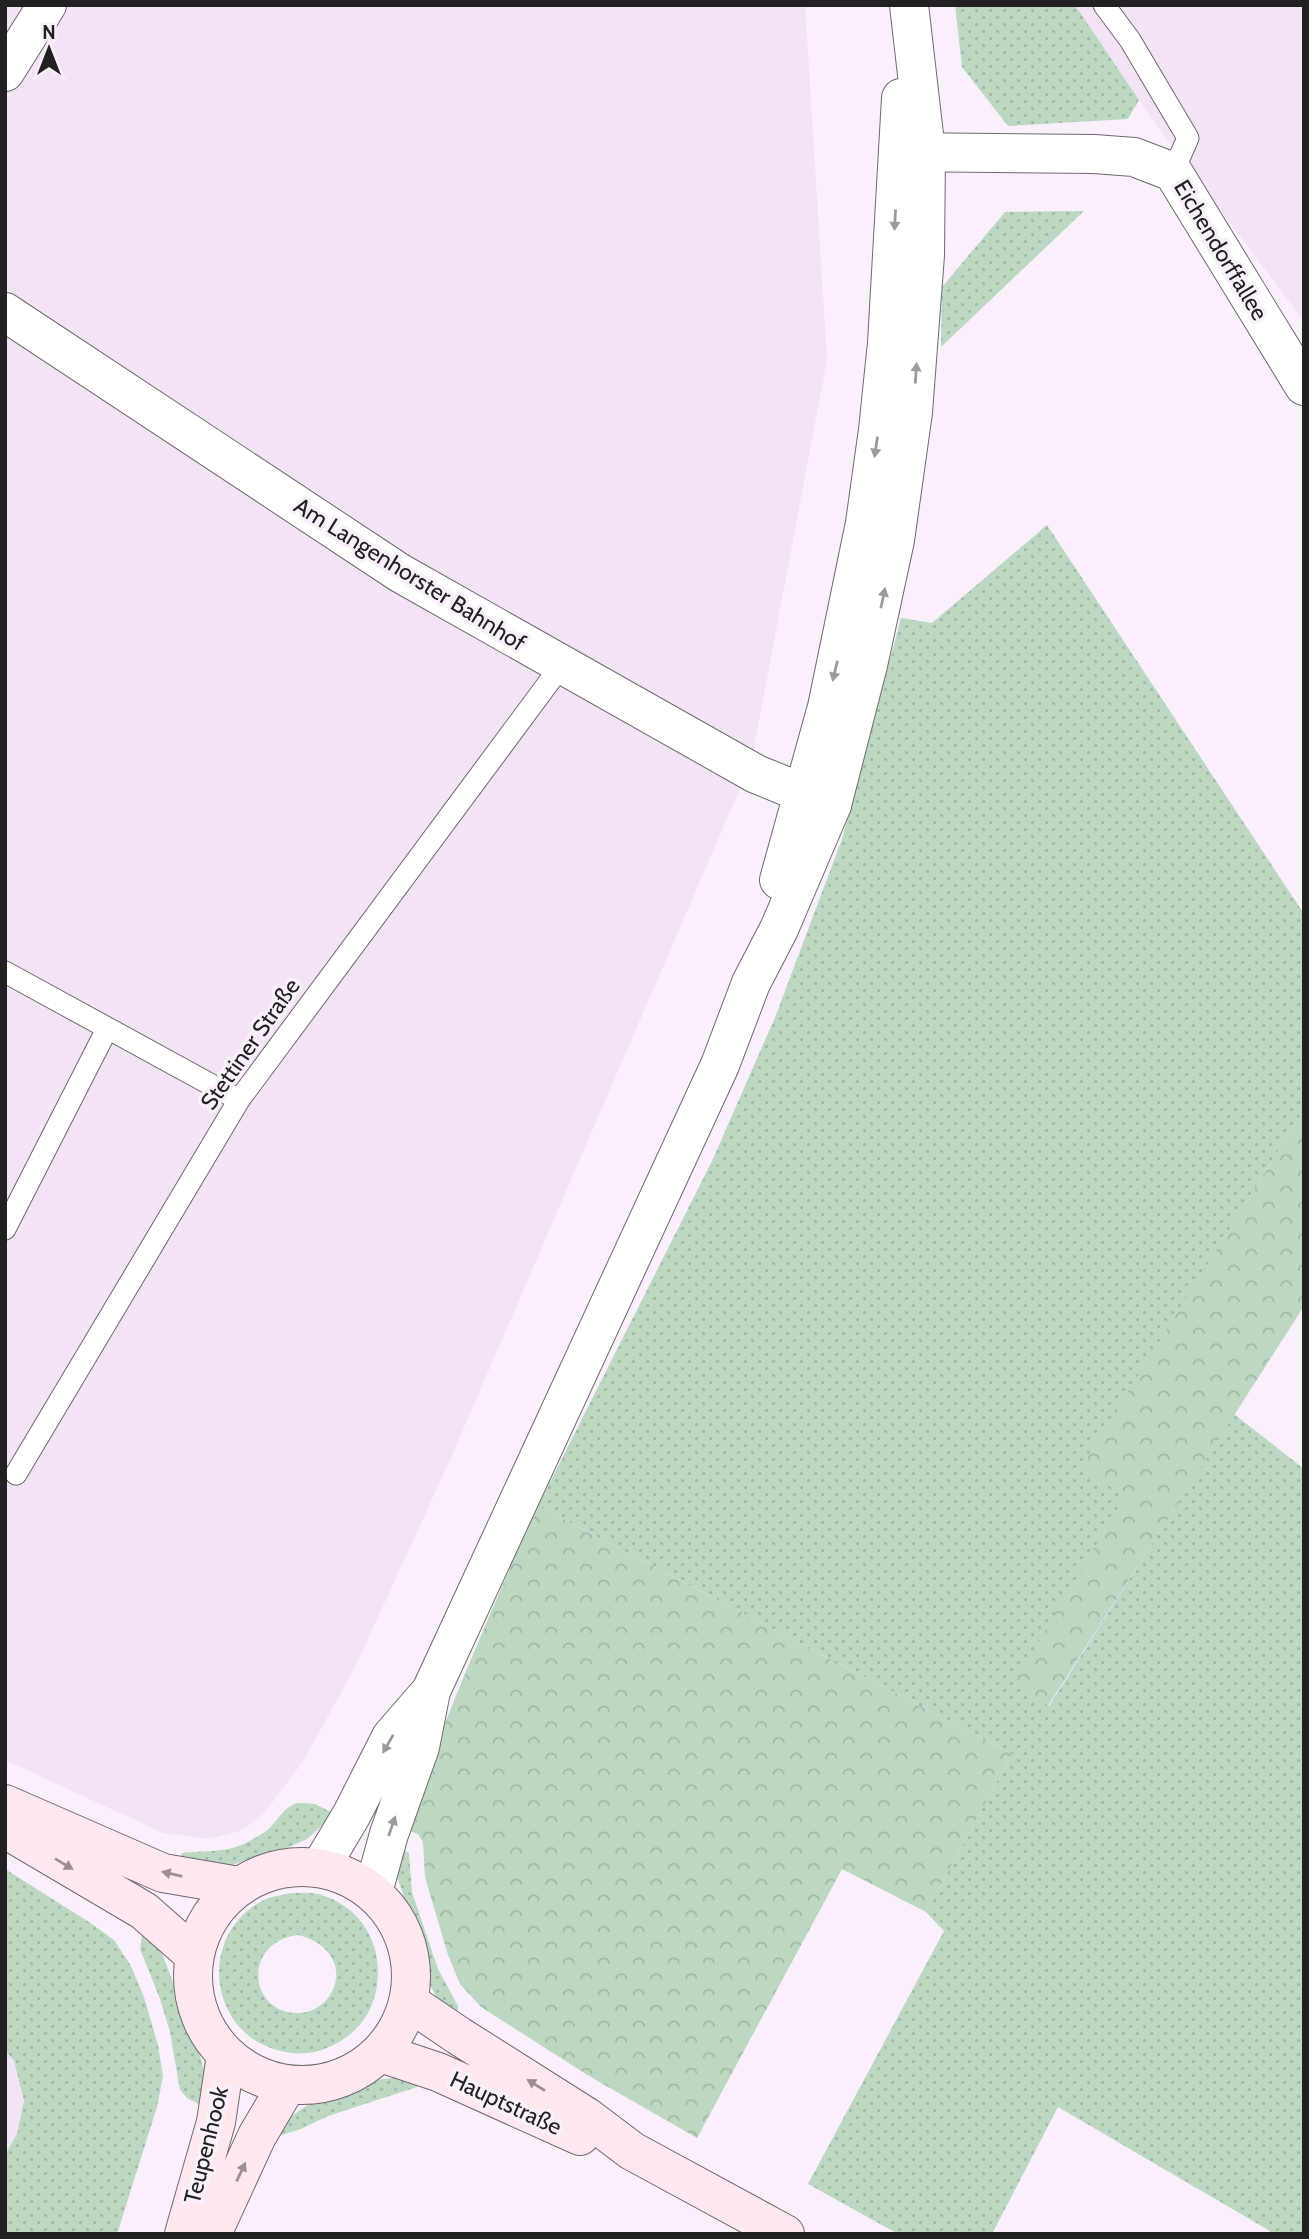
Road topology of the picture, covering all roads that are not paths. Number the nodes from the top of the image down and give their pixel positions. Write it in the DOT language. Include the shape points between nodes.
graph roads {
  1 [pos="47,5"];
  2 [pos="907,5"];
  3 [pos="1104,5"];
  4 [pos="5,72"];
  5 [pos="912,152"];
  6 [pos="1174,172"];
  7 [pos="5,312"];
  8 [pos="1304,386"];
  9 [pos="561,666"];
  10 [pos="817,799"];
  11 [pos="5,972"];
  12 [pos="107,1028"];
  13 [pos="239,1100"];
  14 [pos="5,1229"];
  15 [pos="16,1474"];
  16 [pos="431,1691"];
  17 [pos="5,1804"];
  18 [pos="5,1829"];
  19 [pos="320,1868"];
  20 [pos="239,1886"];
  21 [pos="373,1892"];
  22 [pos="194,1955"];
  23 [pos="409,2002"];
  24 [pos="381,2053"];
  25 [pos="226,2055"];
  26 [pos="287,2085"];
  27 [pos="632,2151"];
  28 [pos="184,2234"];
  29 [pos="212,2234"];
  30 [pos="785,2234"];
  1 -- 4 [label="street"];
  2 -- 5 [label="street"];
  3 -- 6 [label="lane" via="1188,138"];
  5 -- 6 [label="street, Eichendorffallee" via="1134,157"];
  5 -- 10 [label="street" via="925,255 910,438 869,665"];
  6 -- 8 [label="street, Eichendorffallee"];
  7 -- 9 [label="street, Am Langenhorster Bahnhof" via="400,573"];
  9 -- 10 [label="street, Am Langenhorster Bahnhof" via="756,775"];
  9 -- 13 [label="lane, Stettiner Straße"];
  10 -- 16 [label="street" via="779,929"];
  11 -- 12 [label="lane"];
  12 -- 13 [label="lane"];
  12 -- 14 [label="lane"];
  13 -- 15 [label="lane, Stettiner Straße"];
  16 -- 19 [label="street, one-way" via="391,1737"];
  21 -- 16 [label="street, one-way" via="420,1747"];
  20 -- 17 [label="main road, one-way" via="163,1873"];
  18 -- 22 [label="main road, one-way" via="144,1911"];
  19 -- 20 [label="main road" via="292,1866"];
  19 -- 21 [label="main road" via="348,1876"];
  20 -- 22 [label="main road" via="210,1916"];
  21 -- 23 [label="main road" via="407,1941 412,1972"];
  22 -- 25 [label="main road" via="197,2009"];
  23 -- 24 [label="main road"];
  27 -- 23 [label="main road, Hauptstraße, one-way"];
  24 -- 26 [label="main road" via="353,2073 321,2084"];
  24 -- 27 [label="main road, Hauptstraße" via="438,2072 580,2136"];
  25 -- 26 [label="main road" via="254,2074"];
  25 -- 28 [label="main road, Teupenhook" via="216,2122"];
  29 -- 26 [label="main road, Teupenhook, one-way" via="257,2136"];
  27 -- 30 [label="main road, Hauptstraße"];
}
